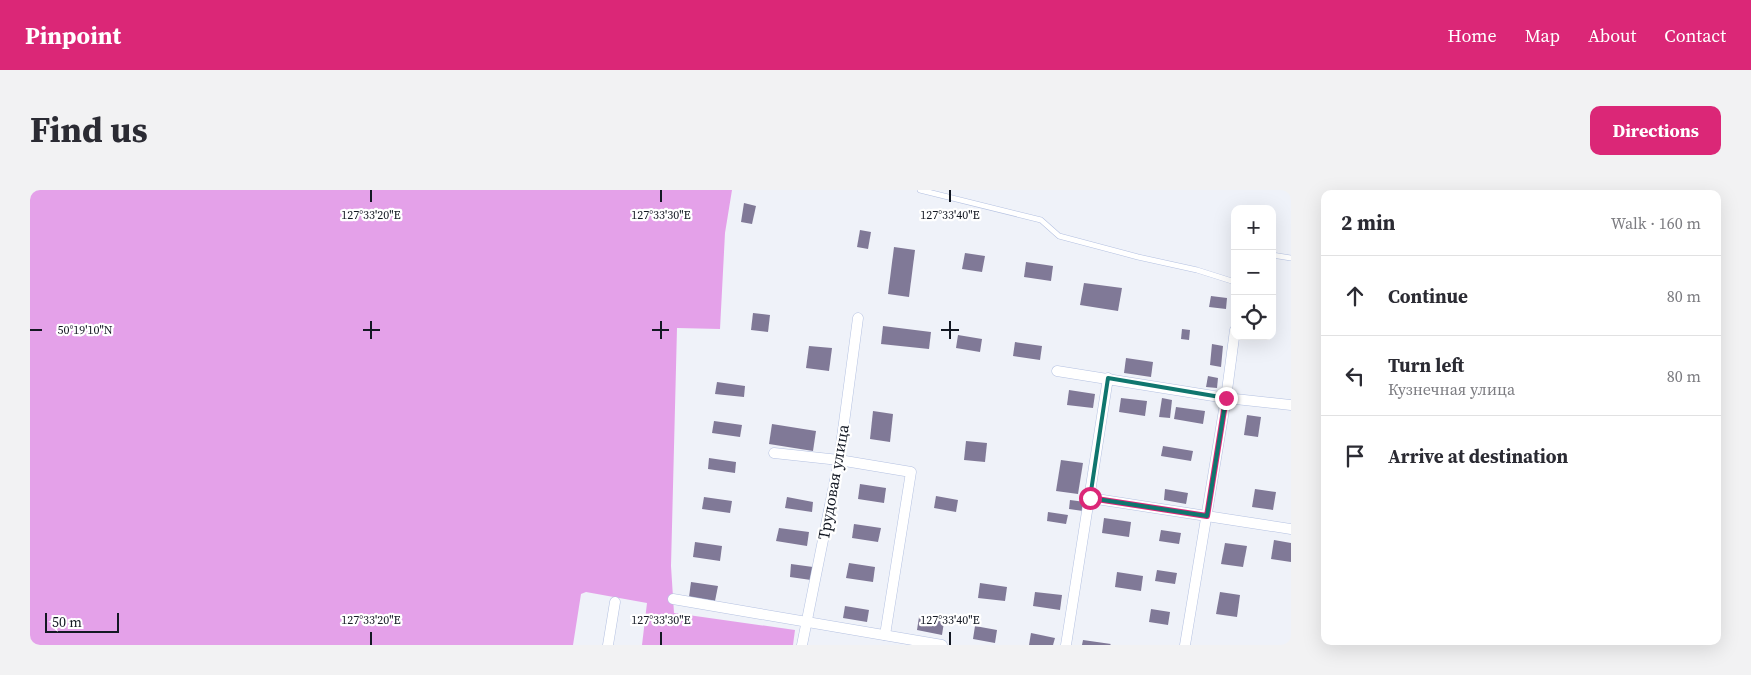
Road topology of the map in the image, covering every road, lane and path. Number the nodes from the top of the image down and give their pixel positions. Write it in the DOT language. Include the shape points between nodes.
graph roads {
  1 [pos="920,190"];
  2 [pos="1276,256"];
  3 [pos="1291,258"];
  4 [pos="1231,281"];
  5 [pos="858,318"];
  6 [pos="1234,340"];
  7 [pos="1057,371"];
  8 [pos="1108,378"];
  9 [pos="1226,398"];
  10 [pos="1291,405"];
  11 [pos="774,453"];
  12 [pos="839,460"];
  13 [pos="1090,498"];
  14 [pos="1207,516"];
  15 [pos="1291,529"];
  16 [pos="673,598"];
  17 [pos="615,602"];
  18 [pos="807,621"];
  19 [pos="885,635"];
  20 [pos="608,645"];
  21 [pos="802,645"];
  22 [pos="942,645"];
  23 [pos="1066,645"];
  24 [pos="1185,645"];
  1 -- 4 [label="lane" via="1041,220 1059,236"];
  2 -- 3 [label="lane"];
  5 -- 12 [label="street, Трудовая улица"];
  6 -- 9 [label="street"];
  7 -- 8 [label="street"];
  8 -- 9 [label="street"];
  8 -- 13 [label="street"];
  9 -- 10 [label="street"];
  9 -- 14 [label="street"];
  11 -- 12 [label="street"];
  12 -- 18 [label="street, Трудовая улица"];
  12 -- 19 [label="street" via="911,472"];
  13 -- 14 [label="street"];
  13 -- 23 [label="street"];
  14 -- 15 [label="street"];
  14 -- 24 [label="street"];
  16 -- 18 [label="street"];
  17 -- 20 [label="street"];
  18 -- 19 [label="street"];
  18 -- 21 [label="street, Трудовая улица"];
  19 -- 22 [label="street"];
}
